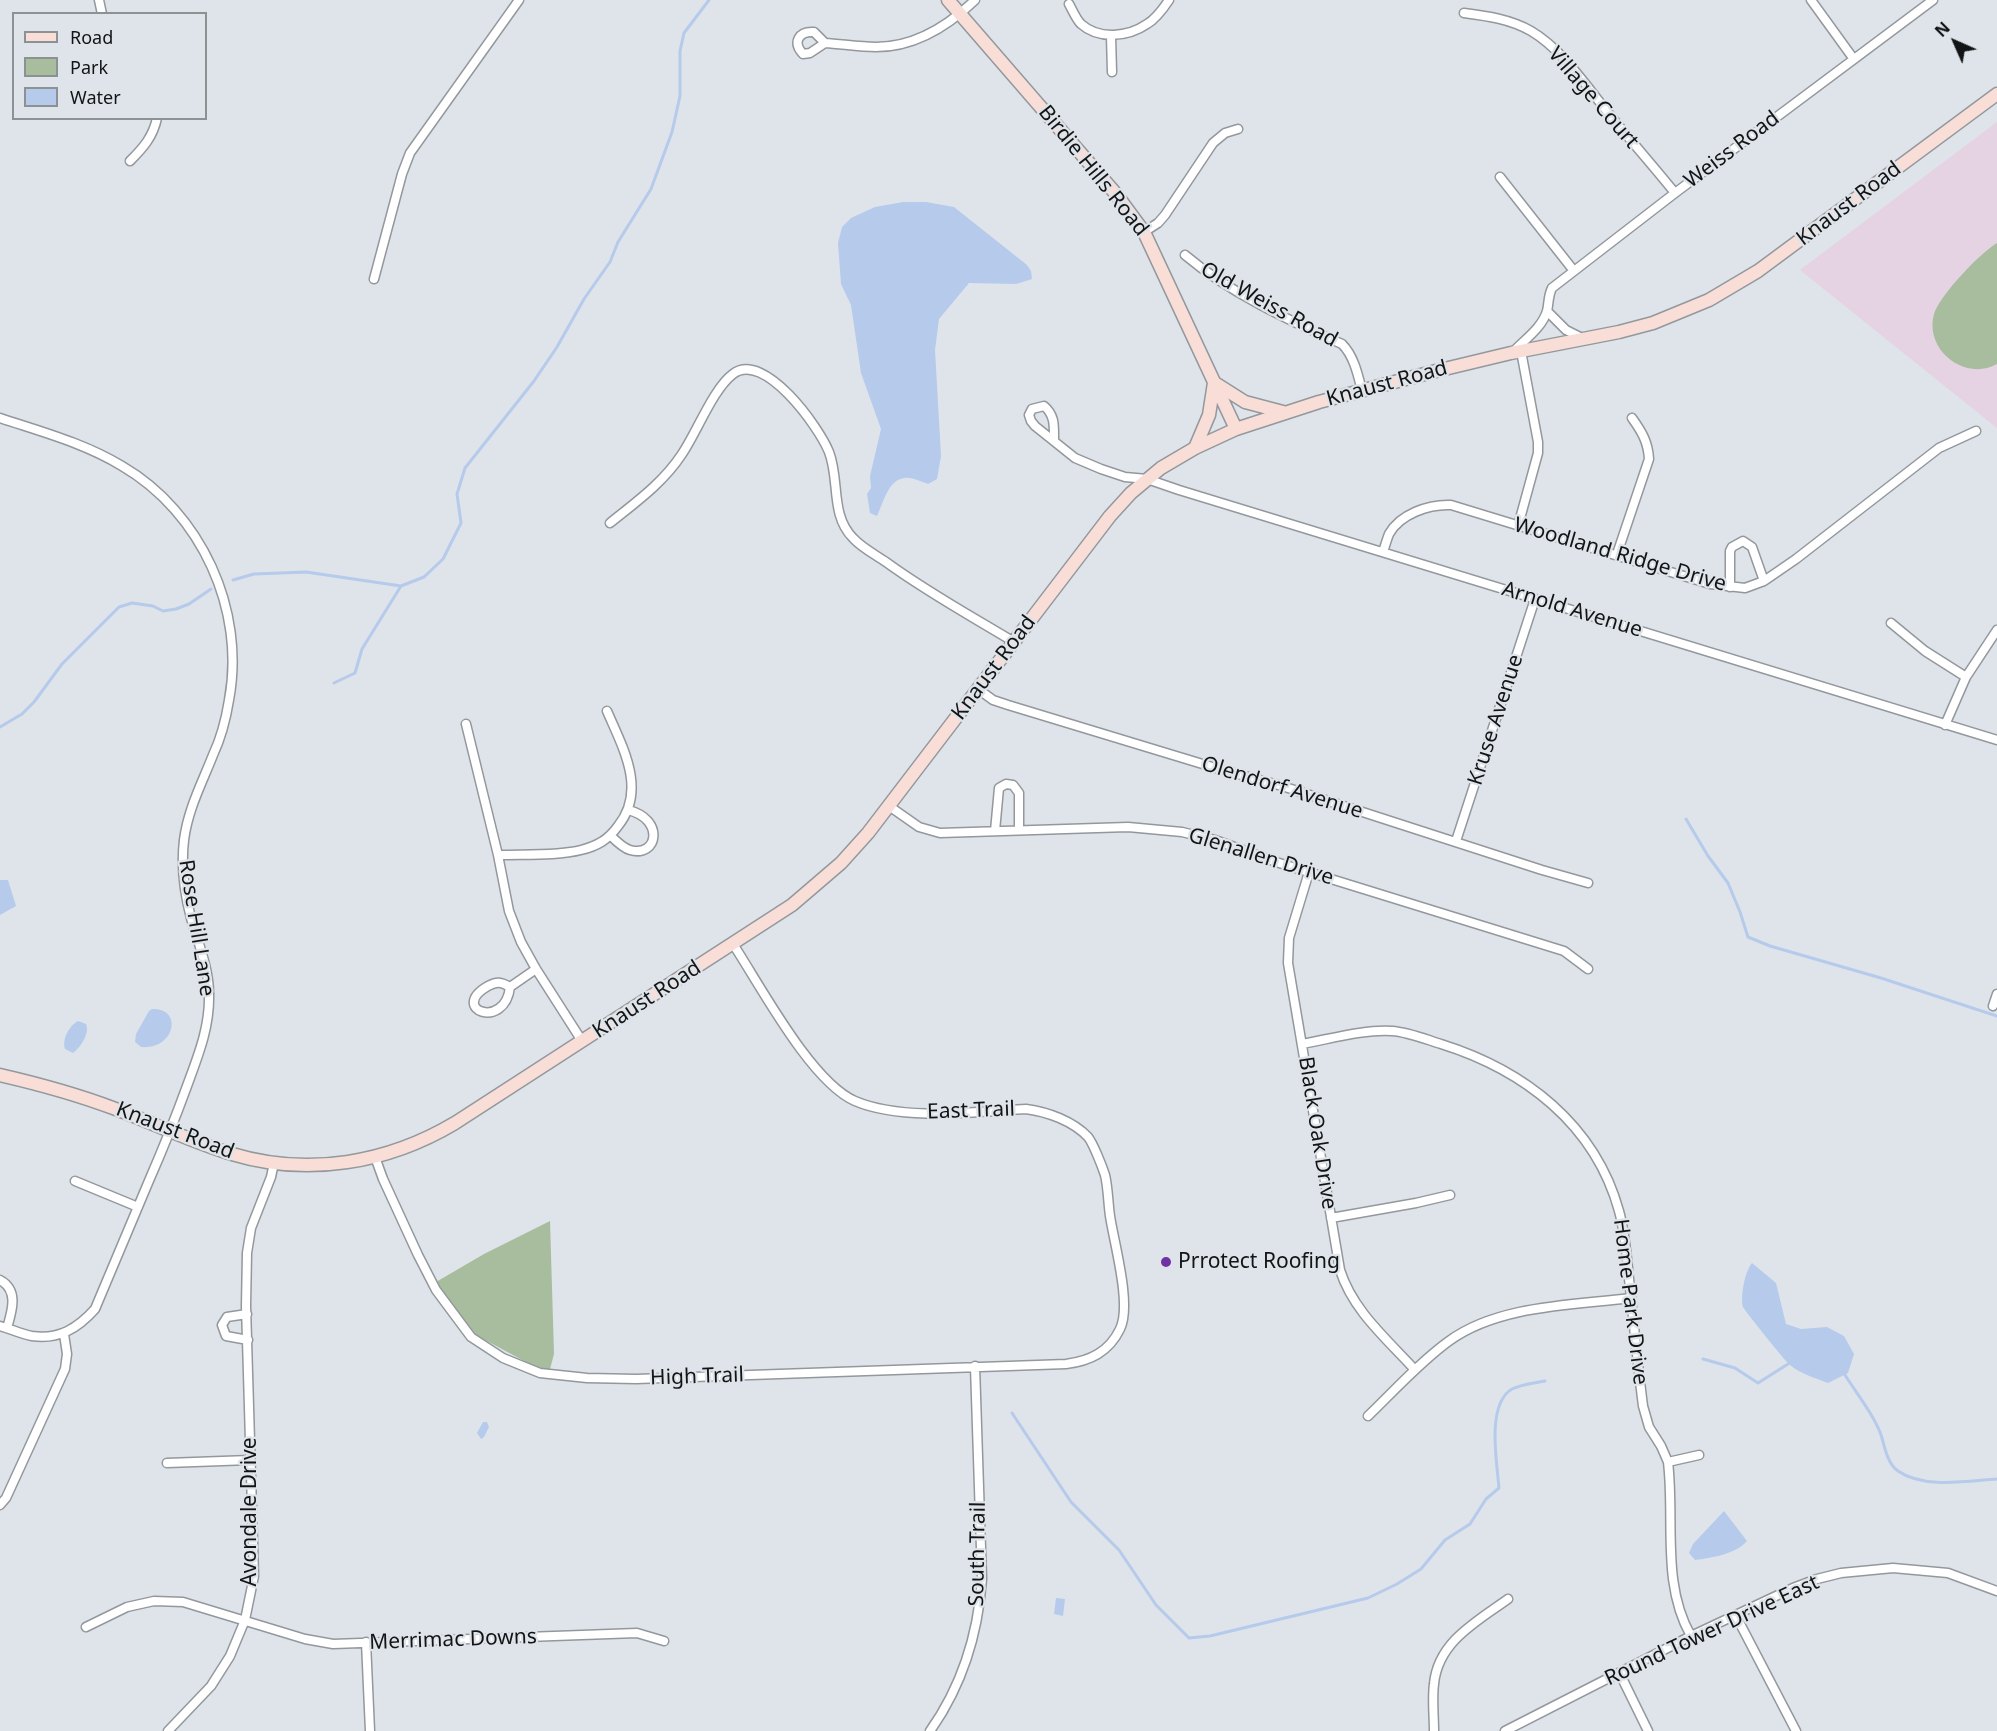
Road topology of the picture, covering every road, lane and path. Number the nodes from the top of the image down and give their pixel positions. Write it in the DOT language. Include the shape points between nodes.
graph roads {
  1 [pos="519,0"];
  2 [pos="948,0"];
  3 [pos="975,0"];
  4 [pos="1169,0"];
  5 [pos="1811,0"];
  6 [pos="1933,0"];
  7 [pos="1069,4"];
  8 [pos="1464,12"];
  9 [pos="960,14"];
  10 [pos="1111,36"];
  11 [pos="825,43"];
  12 [pos="1853,58"];
  13 [pos="1112,72"];
  14 [pos="1997,94"];
  15 [pos="156,120"];
  16 [pos="1238,129"];
  17 [pos="130,161"];
  18 [pos="1500,177"];
  19 [pos="1676,193"];
  20 [pos="1144,232"];
  21 [pos="1185,255"];
  22 [pos="1574,271"];
  23 [pos="374,279"];
  24 [pos="1547,311"];
  25 [pos="1584,339"];
  26 [pos="1516,352"];
  27 [pos="1214,383"];
  28 [pos="1362,391"];
  29 [pos="1285,413"];
  30 [pos="0,418"];
  31 [pos="1632,418"];
  32 [pos="1236,429"];
  33 [pos="1976,431"];
  34 [pos="1054,440"];
  35 [pos="1195,448"];
  36 [pos="1147,479"];
  37 [pos="610,523"];
  38 [pos="1518,526"];
  39 [pos="1383,552"];
  40 [pos="1617,554"];
  41 [pos="1764,581"];
  42 [pos="1730,588"];
  43 [pos="1535,599"];
  44 [pos="1891,623"];
  45 [pos="1997,630"];
  46 [pos="1014,642"];
  47 [pos="1966,676"];
  48 [pos="978,689"];
  49 [pos="607,711"];
  50 [pos="466,724"];
  51 [pos="1945,725"];
  52 [pos="1997,740"];
  53 [pos="889,806"];
  54 [pos="628,810"];
  55 [pos="1019,830"];
  56 [pos="995,831"];
  57 [pos="610,836"];
  58 [pos="1456,841"];
  59 [pos="498,855"];
  60 [pos="1309,872"];
  61 [pos="1588,883"];
  62 [pos="733,944"];
  63 [pos="536,969"];
  64 [pos="1588,969"];
  65 [pos="510,987"];
  66 [pos="1997,994"];
  67 [pos="1994,1006"];
  68 [pos="582,1041"];
  69 [pos="1302,1044"];
  70 [pos="0,1075"];
  71 [pos="171,1131"];
  72 [pos="375,1157"];
  73 [pos="274,1163"];
  74 [pos="75,1181"];
  75 [pos="1450,1195"];
  76 [pos="138,1207"];
  77 [pos="1331,1218"];
  78 [pos="0,1280"];
  79 [pos="1631,1298"];
  80 [pos="247,1314"];
  81 [pos="4,1327"];
  82 [pos="1122,1327"];
  83 [pos="64,1334"];
  84 [pos="248,1340"];
  85 [pos="975,1366"];
  86 [pos="1415,1370"];
  87 [pos="1368,1416"];
  88 [pos="1699,1455"];
  89 [pos="250,1460"];
  90 [pos="1668,1462"];
  91 [pos="167,1463"];
  92 [pos="0,1505"];
  93 [pos="1997,1591"];
  94 [pos="1508,1599"];
  95 [pos="1736,1616"];
  96 [pos="245,1620"];
  97 [pos="86,1627"];
  98 [pos="1691,1636"];
  99 [pos="664,1641"];
  100 [pos="366,1642"];
  101 [pos="1620,1674"];
  102 [pos="168,1731"];
  103 [pos="370,1731"];
  104 [pos="930,1731"];
  105 [pos="1434,1731"];
  106 [pos="1505,1731"];
  107 [pos="1648,1731"];
  108 [pos="1796,1731"];
  1 -- 23 [label="street" via="410,153"];
  2 -- 9 [label="main road, Birdie Hills Road"];
  3 -- 9 [label="street"];
  4 -- 10 [label="street" via="1148,24"];
  5 -- 12 [label="street"];
  6 -- 12 [label="street, Weiss Road"];
  7 -- 10 [label="street" via="1080,23"];
  8 -- 19 [label="street, Village Court" via="1503,19 1532,31 1552,48"];
  9 -- 11 [label="street" via="910,43 875,47"];
  9 -- 20 [label="main road, Birdie Hills Road" via="1116,194"];
  10 -- 13 [label="street"];
  12 -- 19 [label="street, Weiss Road"];
  14 -- 25 [label="main road, Knaust Road" via="1727,290 1653,323"];
  15 -- 17 [label="street" via="150,140"];
  16 -- 20 [label="street" via="1224,133 1214,143 1165,215"];
  18 -- 22 [label="street"];
  19 -- 22 [label="street, Weiss Road"];
  20 -- 27 [label="main road, Birdie Hills Road"];
  21 -- 28 [label="street, Old Weiss Road" via="1256,302 1341,344 1356,369"];
  22 -- 24 [label="street, Weiss Road" via="1552,288"];
  24 -- 25 [label="street" via="1566,330"];
  24 -- 26 [label="street, Weiss Road"];
  25 -- 26 [label="main road, Knaust Road"];
  26 -- 28 [label="main road, Knaust Road"];
  26 -- 38 [label="street" via="1538,442"];
  27 -- 29 [label="main road" via="1245,402"];
  27 -- 32 [label="main road, Birdie Hills Road"];
  27 -- 35 [label="main road" via="1209,415"];
  28 -- 29 [label="main road, Knaust Road"];
  29 -- 32 [label="main road, Knaust Road"];
  30 -- 71 [label="street, Rose Hill Lane" via="98,453 152,487 203,547 226,609 232,664 230,696 225,723 189,812 183,863 190,914 206,968 208,1024"];
  31 -- 40 [label="street" via="1645,437 1649,459"];
  32 -- 35 [label="main road, Knaust Road"];
  33 -- 41 [label="street, Woodland Ridge Drive" via="1940,447"];
  34 -- 36 [label="street, Arnold Avenue" via="1075,458 1101,469"];
  35 -- 36 [label="main road, Knaust Road"];
  36 -- 39 [label="street, Arnold Avenue"];
  36 -- 46 [label="main road, Knaust Road" via="1105,522"];
  37 -- 46 [label="street" via="662,480 692,439 720,387 733,373 755,369 787,394 824,441 842,522 853,538 921,587"];
  38 -- 39 [label="street, Woodland Ridge Drive" via="1451,505 1424,508 1397,524"];
  38 -- 40 [label="street, Woodland Ridge Drive"];
  39 -- 43 [label="street, Arnold Avenue"];
  40 -- 42 [label="street, Woodland Ridge Drive"];
  41 -- 42 [label="street, Woodland Ridge Drive" via="1745,588"];
  41 -- 42 [label="street" via="1752,546 1743,541 1730,552"];
  43 -- 51 [label="street, Arnold Avenue"];
  43 -- 58 [label="street, Kruse Avenue"];
  44 -- 47 [label="street" via="1925,651"];
  45 -- 47 [label="street"];
  46 -- 48 [label="main road, Knaust Road"];
  47 -- 51 [label="street"];
  48 -- 53 [label="main road, Knaust Road"];
  48 -- 58 [label="street, Olendorf Avenue" via="1008,705"];
  49 -- 54 [label="street" via="632,776 633,794"];
  50 -- 59 [label="street"];
  51 -- 52 [label="street, Arnold Avenue"];
  53 -- 56 [label="street, Glenallen Drive" via="919,827 934,832"];
  53 -- 62 [label="main road, Knaust Road" via="855,848 817,885"];
  54 -- 57 [label="street"];
  54 -- 57 [label="street" via="650,822 653,842 638,851 629,850"];
  55 -- 56 [label="street, Glenallen Drive"];
  55 -- 56 [label="street" via="1018,792 1013,785 1006,784 999,788"];
  55 -- 60 [label="street, Glenallen Drive" via="1128,827 1182,832"];
  57 -- 59 [label="street" via="598,845 578,851"];
  58 -- 61 [label="street, Olendorf Avenue"];
  59 -- 63 [label="street" via="509,911"];
  60 -- 64 [label="street, Glenallen Drive" via="1564,951"];
  60 -- 69 [label="street, Black Oak Drive" via="1287,951"];
  62 -- 68 [label="main road, Knaust Road"];
  62 -- 82 [label="street, East Trail" via="805,1055 825,1080 853,1100 907,1113 1040,1111 1071,1124 1089,1138 1105,1175 1124,1295"];
  63 -- 65 [label="street"];
  63 -- 68 [label="street"];
  65 -- 65 [label="street" via="504,1005 489,1014 483,1014 474,1004 475,997 496,982"];
  66 -- 67 [label="street"];
  68 -- 72 [label="main road, Knaust Road" via="441,1132"];
  69 -- 77 [label="street, Black Oak Drive"];
  69 -- 79 [label="street, Home Park Drive" via="1378,1031 1403,1033 1480,1058 1535,1089 1576,1130 1607,1181 1625,1241"];
  70 -- 71 [label="main road, Knaust Road" via="63,1091"];
  71 -- 73 [label="main road, Knaust Road" via="232,1154"];
  71 -- 76 [label="street, Rose Hill Lane"];
  72 -- 73 [label="main road, Knaust Road" via="330,1164"];
  72 -- 85 [label="street, High Trail" via="418,1255 453,1314 471,1337 503,1358 540,1373 636,1379"];
  73 -- 80 [label="street, Avondale Drive" via="248,1239"];
  74 -- 76 [label="street"];
  75 -- 77 [label="street"];
  76 -- 83 [label="street, Rose Hill Lane" via="95,1309 84,1322"];
  77 -- 86 [label="street, Black Oak Drive" via="1345,1287 1357,1308"];
  78 -- 81 [label="street" via="12,1292 11,1315"];
  79 -- 86 [label="street" via="1498,1318 1449,1341"];
  79 -- 90 [label="street, Home Park Drive" via="1643,1406"];
  80 -- 84 [label="street, Avondale Drive"];
  80 -- 84 [label="street" via="227,1317 222,1325 226,1336"];
  81 -- 83 [label="street" via="32,1336"];
  82 -- 85 [label="street, High Trail" via="1112,1344 1081,1362"];
  83 -- 92 [label="street" via="65,1369"];
  84 -- 89 [label="street, Avondale Drive"];
  85 -- 104 [label="street, South Trail" via="980,1604 958,1685"];
  86 -- 87 [label="street"];
  88 -- 90 [label="street"];
  89 -- 91 [label="street"];
  89 -- 96 [label="street, Avondale Drive" via="254,1576"];
  90 -- 98 [label="street, Home Park Drive" via="1672,1572 1682,1621"];
  93 -- 95 [label="street, Round Tower Drive East" via="1930,1570 1867,1569 1793,1588"];
  94 -- 105 [label="street" via="1459,1635 1437,1665"];
  95 -- 98 [label="street, Round Tower Drive East"];
  95 -- 108 [label="street"];
  96 -- 97 [label="street, Merrimac Downs" via="183,1602 154,1601 127,1607"];
  96 -- 100 [label="street, Merrimac Downs" via="305,1639 333,1644"];
  96 -- 102 [label="street, Avondale Drive" via="212,1686"];
  98 -- 101 [label="street, Round Tower Drive East"];
  99 -- 100 [label="street, Merrimac Downs" via="637,1633"];
  100 -- 103 [label="street"];
  101 -- 106 [label="street, Round Tower Drive East"];
  101 -- 107 [label="street"];
}
